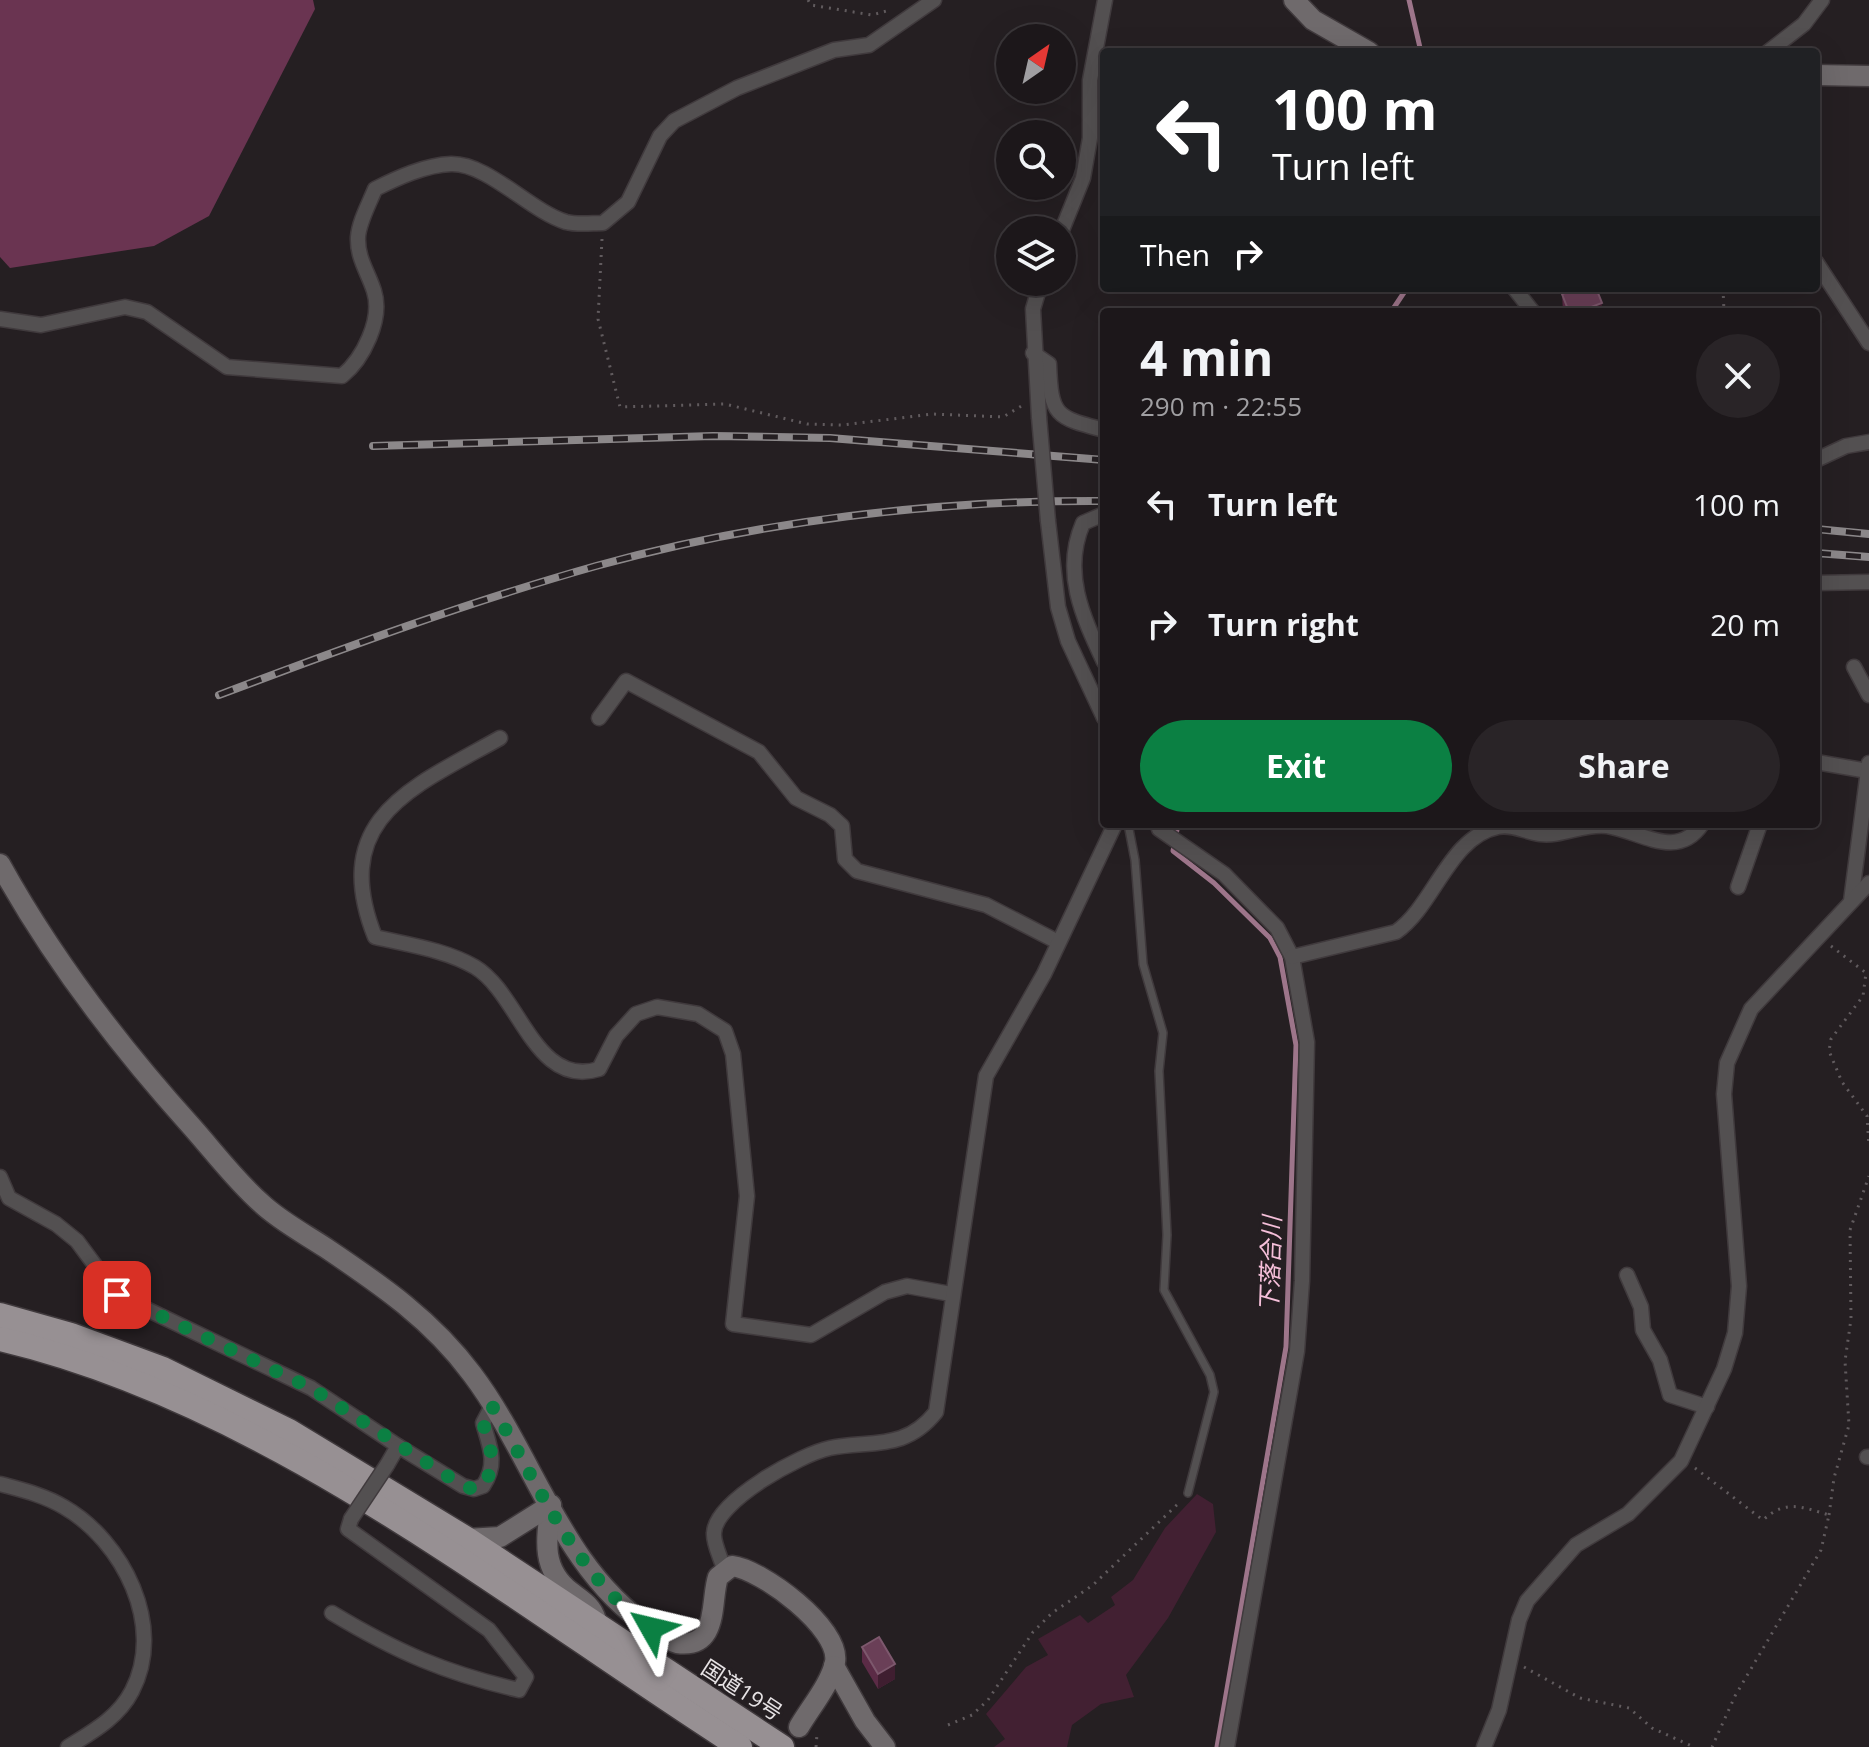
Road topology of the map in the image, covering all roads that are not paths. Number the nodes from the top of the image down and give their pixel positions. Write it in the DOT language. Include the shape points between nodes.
graph roads {
  1 [pos="934,0"];
  2 [pos="1105,0"];
  3 [pos="1294,0"];
  4 [pos="1822,0"];
  5 [pos="1362,48"];
  6 [pos="1773,48"];
  7 [pos="1820,75"];
  8 [pos="1869,76"];
  9 [pos="1067,216"];
  10 [pos="1820,268"];
  11 [pos="1517,292"];
  12 [pos="1037,296"];
  13 [pos="1530,308"];
  14 [pos="0,319"];
  15 [pos="1869,343"];
  16 [pos="1033,353"];
  17 [pos="1100,429"];
  18 [pos="1869,442"];
  19 [pos="1820,458"];
  20 [pos="1100,516"];
  21 [pos="1869,582"];
  22 [pos="1820,583"];
  23 [pos="1100,653"];
  24 [pos="1854,667"];
  25 [pos="1869,695"];
  26 [pos="1100,709"];
  27 [pos="599,718"];
  28 [pos="500,738"];
  29 [pos="1820,763"];
  30 [pos="1869,763"];
  31 [pos="1868,771"];
  32 [pos="1113,828"];
  33 [pos="1129,828"];
  34 [pos="1494,828"];
  35 [pos="1520,828"];
  36 [pos="1573,828"];
  37 [pos="1616,828"];
  38 [pos="1698,828"];
  39 [pos="1759,828"];
  40 [pos="1161,829"];
  41 [pos="0,864"];
  42 [pos="1869,883"];
  43 [pos="1738,887"];
  44 [pos="1851,901"];
  45 [pos="1058,942"];
  46 [pos="1292,957"];
  47 [pos="0,1177"];
  48 [pos="1627,1275"];
  49 [pos="951,1294"];
  50 [pos="0,1315"];
  51 [pos="0,1339"];
  52 [pos="492,1406"];
  53 [pos="1707,1407"];
  54 [pos="398,1446"];
  55 [pos="0,1484"];
  56 [pos="1188,1493"];
  57 [pos="551,1505"];
  58 [pos="467,1539"];
  59 [pos="724,1569"];
  60 [pos="332,1613"];
  61 [pos="598,1627"];
  62 [pos="834,1666"];
  63 [pos="799,1727"];
  64 [pos="68,1747"];
  65 [pos="740,1747"];
  66 [pos="782,1747"];
  67 [pos="885,1747"];
  68 [pos="1227,1747"];
  69 [pos="1484,1747"];
  1 -- 14 [label="street" via="869,45 834,50 737,88 674,121 660,136 628,202 603,223 569,223 474,169 452,164 400,176 375,189 358,235 360,259 376,295 374,326 354,366 342,376 227,367 147,312 125,307 41,325"];
  2 -- 9 [label="street" via="1090,80 1090,138"];
  3 -- 5 [label="street" via="1313,20"];
  4 -- 6 [label="street" via="1804,24"];
  7 -- 8 [label="street"];
  10 -- 15 [label="street"];
  11 -- 13 [label="street"];
  12 -- 16 [label="street"];
  16 -- 17 [label="street" via="1049,364 1050,401 1056,412"];
  16 -- 26 [label="street, bridge" via="1058,607"];
  18 -- 19 [label="street"];
  20 -- 23 [label="street" via="1083,523 1072,548 1072,573"];
  21 -- 22 [label="street"];
  24 -- 25 [label="street"];
  27 -- 45 [label="street" via="626,681 759,752 796,798 842,826 845,859 857,871 986,905"];
  28 -- 49 [label="street" via="395,801 375,825 361,879 364,909 375,937 450,955 478,969 504,993 534,1043 560,1068 586,1073 599,1069 616,1036 636,1014 657,1007 698,1014 725,1031 733,1054 747,1196 733,1324 811,1335 885,1292 907,1286"];
  29 -- 31 [label="street"];
  30 -- 31 [label="street"];
  31 -- 44 [label="street"];
  32 -- 45 [label="street"];
  33 -- 56 [label="lane" via="1143,964 1163,1033 1159,1071 1167,1235 1164,1290 1214,1392"];
  34 -- 46 [label="street" via="1459,854 1411,922 1396,932"];
  35 -- 36 [label="street" via="1542,834"];
  37 -- 38 [label="street" via="1676,843"];
  39 -- 43 [label="street"];
  40 -- 46 [label="street" via="1224,874 1277,928"];
  41 -- 52 [label="street" via="77,988 230,1170 262,1204 414,1310 473,1375"];
  42 -- 44 [label="street"];
  44 -- 53 [label="street" via="1751,1009 1727,1063 1724,1094 1739,1286 1735,1333"];
  45 -- 49 [label="street" via="986,1076"];
  46 -- 68 [label="street" via="1307,1042 1298,1337"];
  47 -- 54 [label="street" via="9,1198 77,1241 117,1295 311,1388"];
  48 -- 53 [label="street" via="1670,1395"];
  49 -- 59 [label="street" via="936,1412 922,1429 886,1444 829,1448 795,1459 749,1490 720,1515 714,1533"];
  50 -- 58 [label="highway, 国道19号" via="121,1353 223,1396"];
  51 -- 65 [label="highway" via="128,1381 255,1438 436,1546"];
  52 -- 54 [label="street" via="483,1423 493,1456 483,1486 463,1486"];
  52 -- 57 [label="street"];
  53 -- 69 [label="street" via="1681,1461 1628,1514 1576,1545 1527,1601"];
  54 -- 60 [label="street, bridge" via="348,1529 489,1630 526,1677 519,1690 461,1677 394,1650"];
  55 -- 64 [label="street" via="38,1494 91,1527 129,1578 142,1619 145,1659 131,1693 107,1723"];
  57 -- 58 [label="street" via="500,1537"];
  57 -- 59 [label="street" via="601,1585 630,1615 672,1641 690,1642 709,1631 715,1588"];
  57 -- 61 [label="street" via="550,1571 592,1609"];
  58 -- 61 [label="highway, 国道19号"];
  59 -- 62 [label="street" via="742,1567 808,1612 829,1636"];
  61 -- 66 [label="highway, 国道19号"];
  62 -- 63 [label="street"];
  62 -- 67 [label="street"];
}
